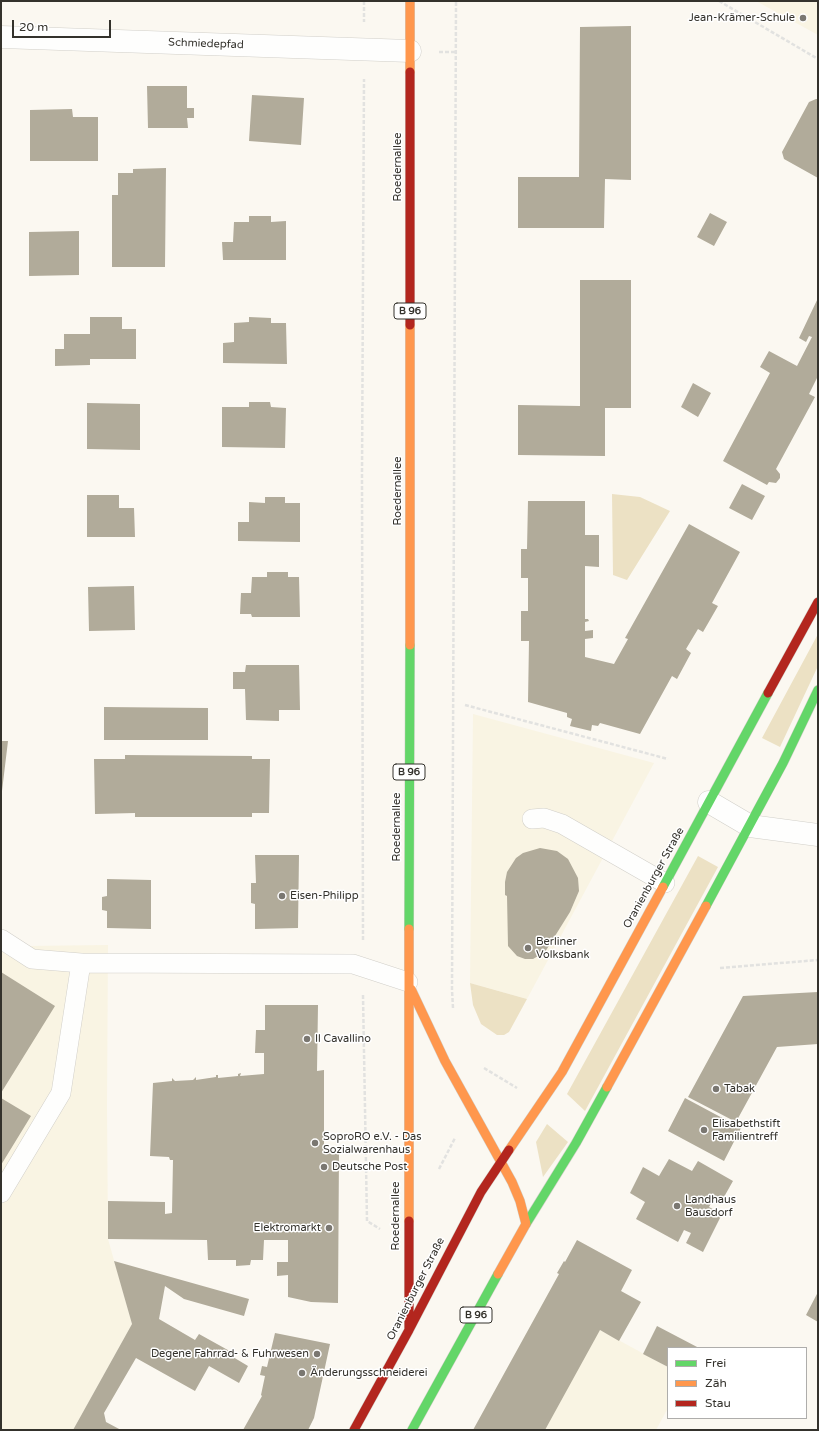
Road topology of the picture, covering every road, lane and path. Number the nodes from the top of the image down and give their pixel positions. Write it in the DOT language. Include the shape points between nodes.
graph roads {
  1 [pos="364,1"];
  2 [pos="410,1"];
  3 [pos="456,1"];
  4 [pos="719,1"];
  5 [pos="364,21"];
  6 [pos="1,37"];
  7 [pos="410,51"];
  8 [pos="818,58"];
  9 [pos="364,73"];
  10 [pos="818,602"];
  11 [pos="818,690"];
  12 [pos="465,705"];
  13 [pos="668,759"];
  14 [pos="709,802"];
  15 [pos="532,819"];
  16 [pos="750,826"];
  17 [pos="818,835"];
  18 [pos="665,882"];
  19 [pos="1,939"];
  20 [pos="818,960"];
  21 [pos="81,963"];
  22 [pos="363,967"];
  23 [pos="720,968"];
  24 [pos="408,982"];
  25 [pos="455,1015"];
  26 [pos="459,1131"];
  27 [pos="501,1160"];
  28 [pos="438,1172"];
  29 [pos="1,1193"];
  30 [pos="526,1224"];
  31 [pos="384,1231"];
  32 [pos="409,1330"];
  33 [pos="354,1430"];
  34 [pos="412,1430"];
  1 -- 5 [label="path"];
  2 -- 7 [label="main road, Roedernallee / B 96"];
  3 -- 25 [label="path" via="452,974"];
  4 -- 8 [label="path"];
  6 -- 7 [label="street, Schmiedepfad"];
  7 -- 24 [label="main road, Roedernallee / B 96"];
  9 -- 22 [label="path"];
  10 -- 14 [label="main road, Oranienburger Straße"];
  11 -- 16 [label="main road"];
  12 -- 13 [label="path"];
  14 -- 16 [label="street"];
  14 -- 18 [label="main road, Oranienburger Straße"];
  15 -- 18 [label="lane" via="544,818 562,824"];
  16 -- 17 [label="street"];
  16 -- 30 [label="main road" via="576,1143"];
  18 -- 27 [label="main road, Oranienburger Straße" via="562,1072"];
  19 -- 21 [label="lane" via="32,959"];
  20 -- 23 [label="path"];
  21 -- 22 [label="lane" via="353,964"];
  21 -- 29 [label="lane" via="60,1093"];
  22 -- 24 [label="lane"];
  22 -- 31 [label="path" via="368,1221"];
  24 -- 27 [label="main road, Roedernallee / B 96" via="444,1061"];
  24 -- 32 [label="main road, Roedernallee / B 96"];
  26 -- 28 [label="path"];
  27 -- 30 [label="main road, B 96" via="520,1201"];
  27 -- 32 [label="main road, Oranienburger Straße" via="462,1226"];
  30 -- 34 [label="main road, B 96"];
  32 -- 33 [label="main road, Oranienburger Straße / B 96"];
}
